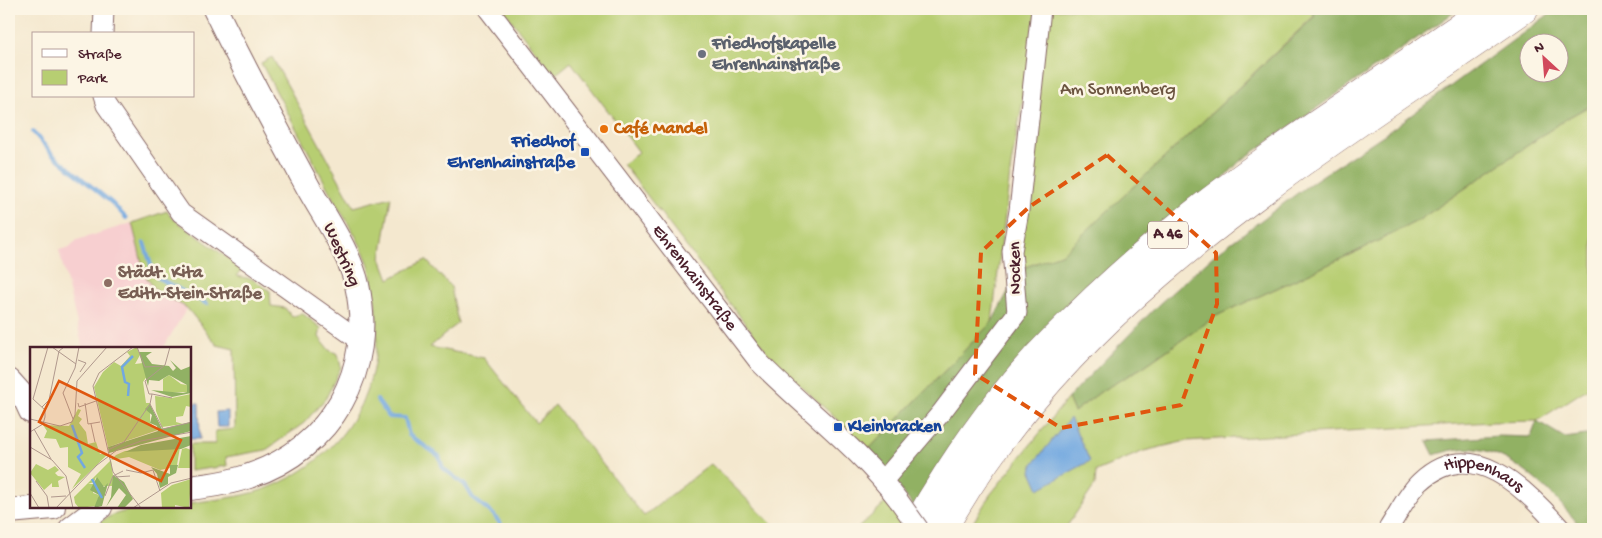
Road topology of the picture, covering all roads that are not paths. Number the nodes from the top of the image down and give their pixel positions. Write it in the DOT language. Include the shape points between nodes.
graph roads {
  1 [pos="104,9"];
  2 [pos="215,9"];
  3 [pos="488,9"];
  4 [pos="1041,9"];
  5 [pos="1486,9"];
  6 [pos="1524,9"];
  7 [pos="104,32"];
  8 [pos="104,98"];
  9 [pos="362,342"];
  10 [pos="9,382"];
  11 [pos="30,409"];
  12 [pos="883,481"];
  13 [pos="191,488"];
  14 [pos="43,508"];
  15 [pos="54,508"];
  16 [pos="99,508"];
  17 [pos="9,511"];
  18 [pos="58,529"];
  19 [pos="71,529"];
  20 [pos="914,529"];
  21 [pos="919,529"];
  22 [pos="943,529"];
  23 [pos="1388,529"];
  24 [pos="1561,529"];
  1 -- 7 [label="street"];
  2 -- 9 [label="main road, Westring" via="347,258 357,283"];
  3 -- 12 [label="street, Ehrenhainstraße" via="759,362"];
  4 -- 12 [label="street, Nocken" via="1012,251 1017,313 941,413"];
  5 -- 20 [label="highway, A 46" via="1272,155 1187,219 1112,283 1052,341 1010,388 965,448"];
  6 -- 22 [label="highway, A 46" via="1287,174 1205,236 1126,304 1072,356 1030,403 996,447"];
  8 -- 9 [label="street" via="181,213"];
  9 -- 13 [label="main road, Westring" via="344,399 312,440 279,463 250,476"];
  10 -- 11 [label="main road"];
  12 -- 21 [label="street, Ehrenhainstraße, bridge"];
  14 -- 17 [label="main road"];
  15 -- 18 [label="main road"];
  16 -- 19 [label="main road"];
  23 -- 24 [label="street, Hippenhaus" via="1418,483 1437,469 1458,463 1480,465 1507,477"];
}
